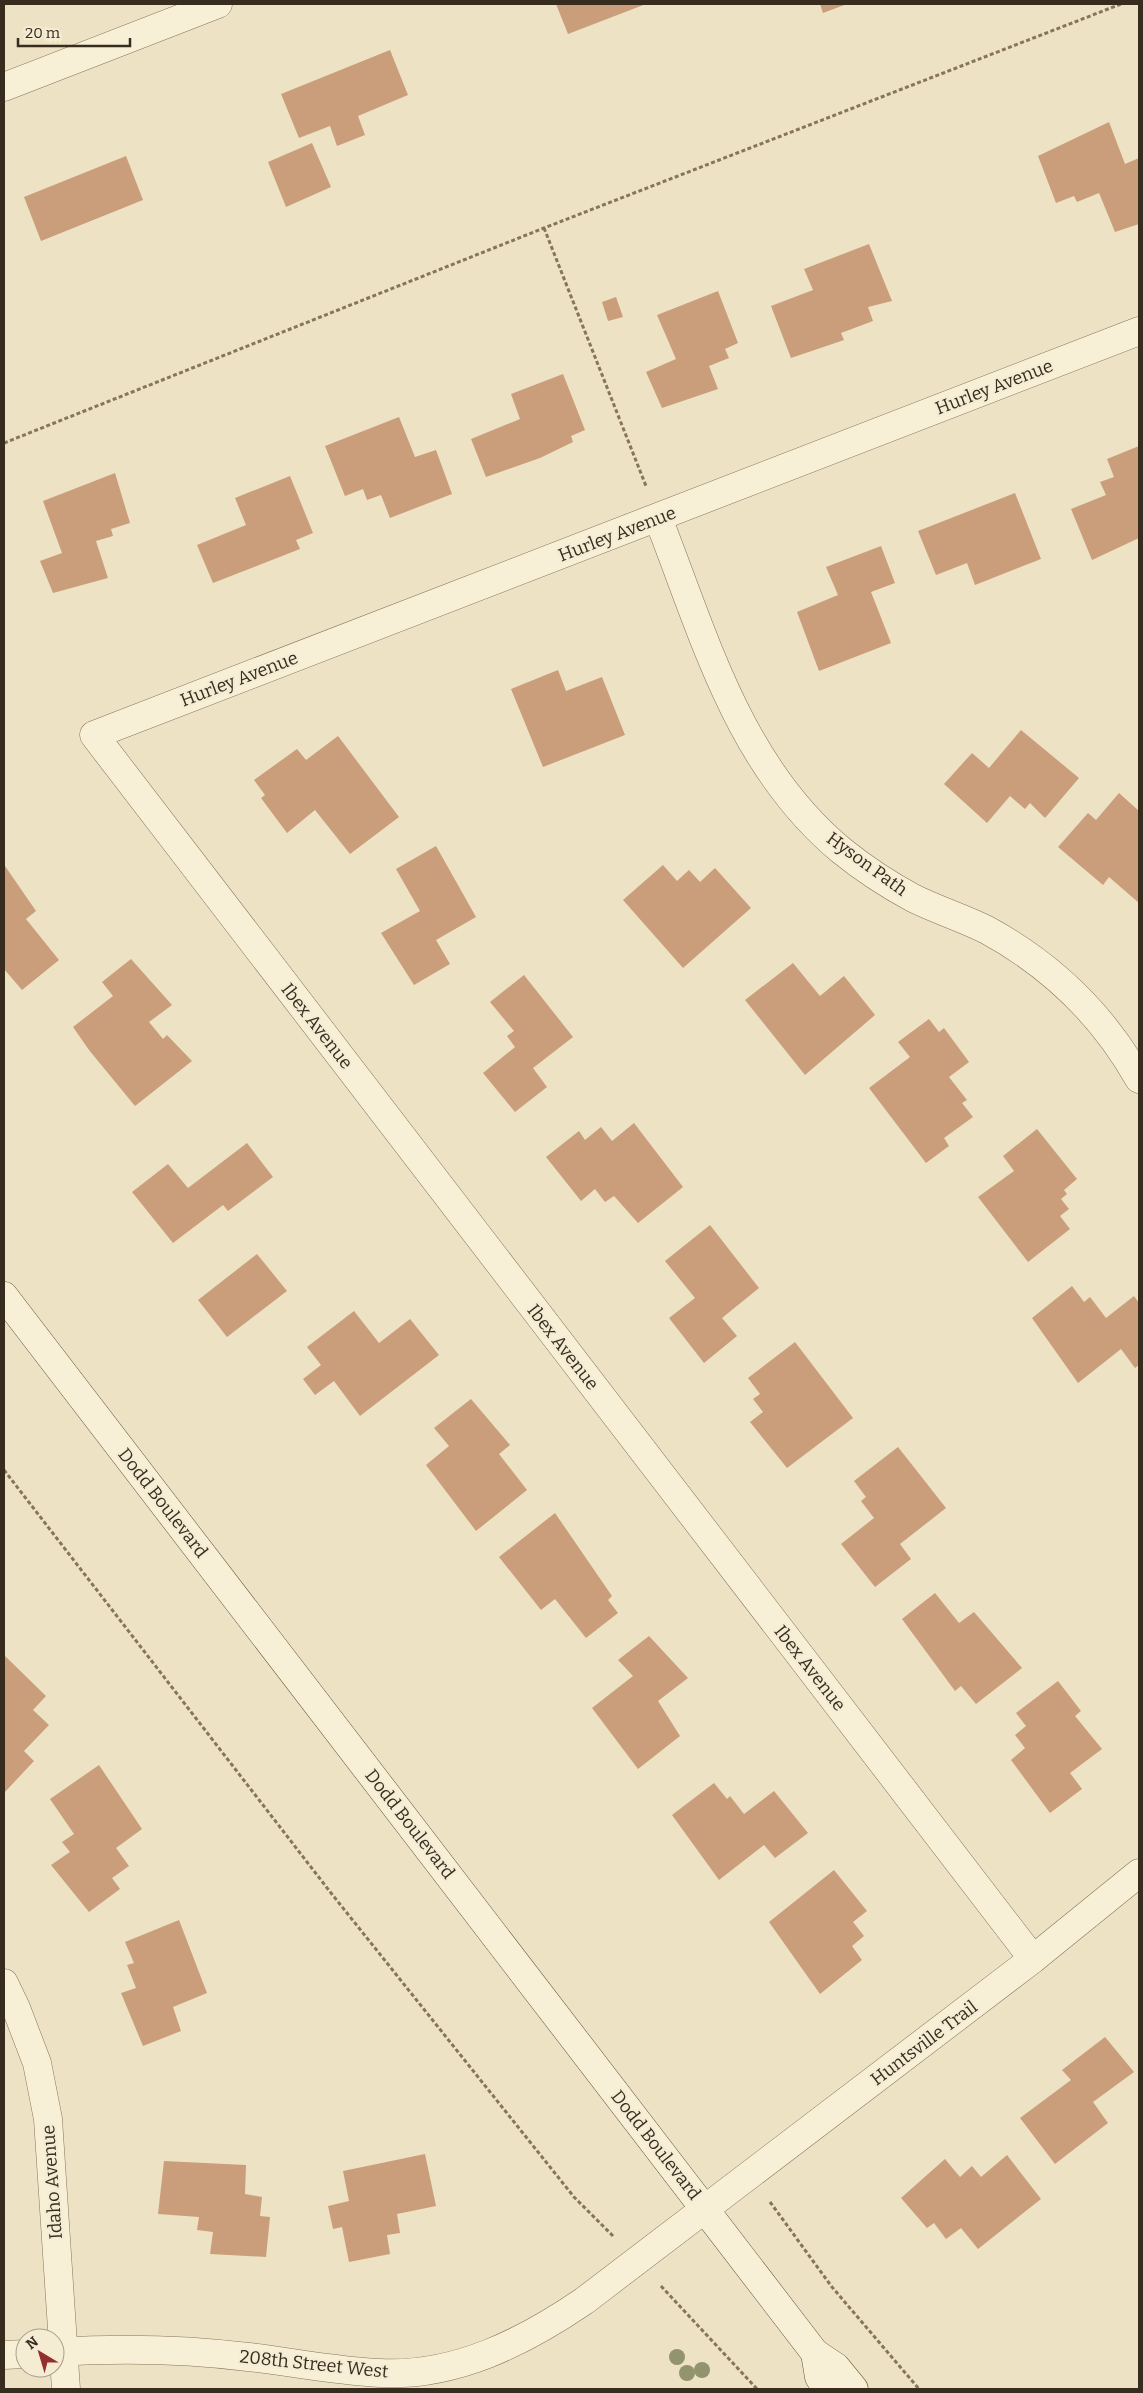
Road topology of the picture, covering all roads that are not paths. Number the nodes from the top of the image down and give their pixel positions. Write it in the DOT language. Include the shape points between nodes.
graph roads {
  1 [pos="218,4"];
  2 [pos="4,87"];
  3 [pos="1139,330"];
  4 [pos="658,518"];
  5 [pos="94,735"];
  6 [pos="1139,1079"];
  7 [pos="4,1296"];
  8 [pos="1139,1873"];
  9 [pos="1033,1959"];
  10 [pos="4,1983"];
  11 [pos="706,2209"];
  12 [pos="58,2328"];
  13 [pos="65,2352"];
  14 [pos="815,2353"];
  15 [pos="827,2389"];
  16 [pos="854,2389"];
  1 -- 2 [label="street"];
  3 -- 4 [label="street, Hurley Avenue"];
  4 -- 5 [label="street, Hurley Avenue"];
  4 -- 6 [label="street, Hyson Path" via="739,721 785,793 842,851 876,875 912,897 985,929 1050,972 1106,1028"];
  5 -- 9 [label="street, Ibex Avenue"];
  7 -- 11 [label="street, Dodd Boulevard"];
  8 -- 9 [label="street, Huntsville Trail"];
  9 -- 11 [label="street, Huntsville Trail"];
  10 -- 12 [label="street, Idaho Avenue" via="37,2063 48,2119"];
  11 -- 13 [label="street, 208th Street West" via="584,2301 522,2339 490,2354 455,2364 382,2373 188,2351"];
  11 -- 14 [label="street, Dodd Boulevard"];
  14 -- 15 [label="street, Dodd Boulevard" via="819,2377"];
  14 -- 16 [label="street, Dodd Boulevard" via="836,2367"];
}
